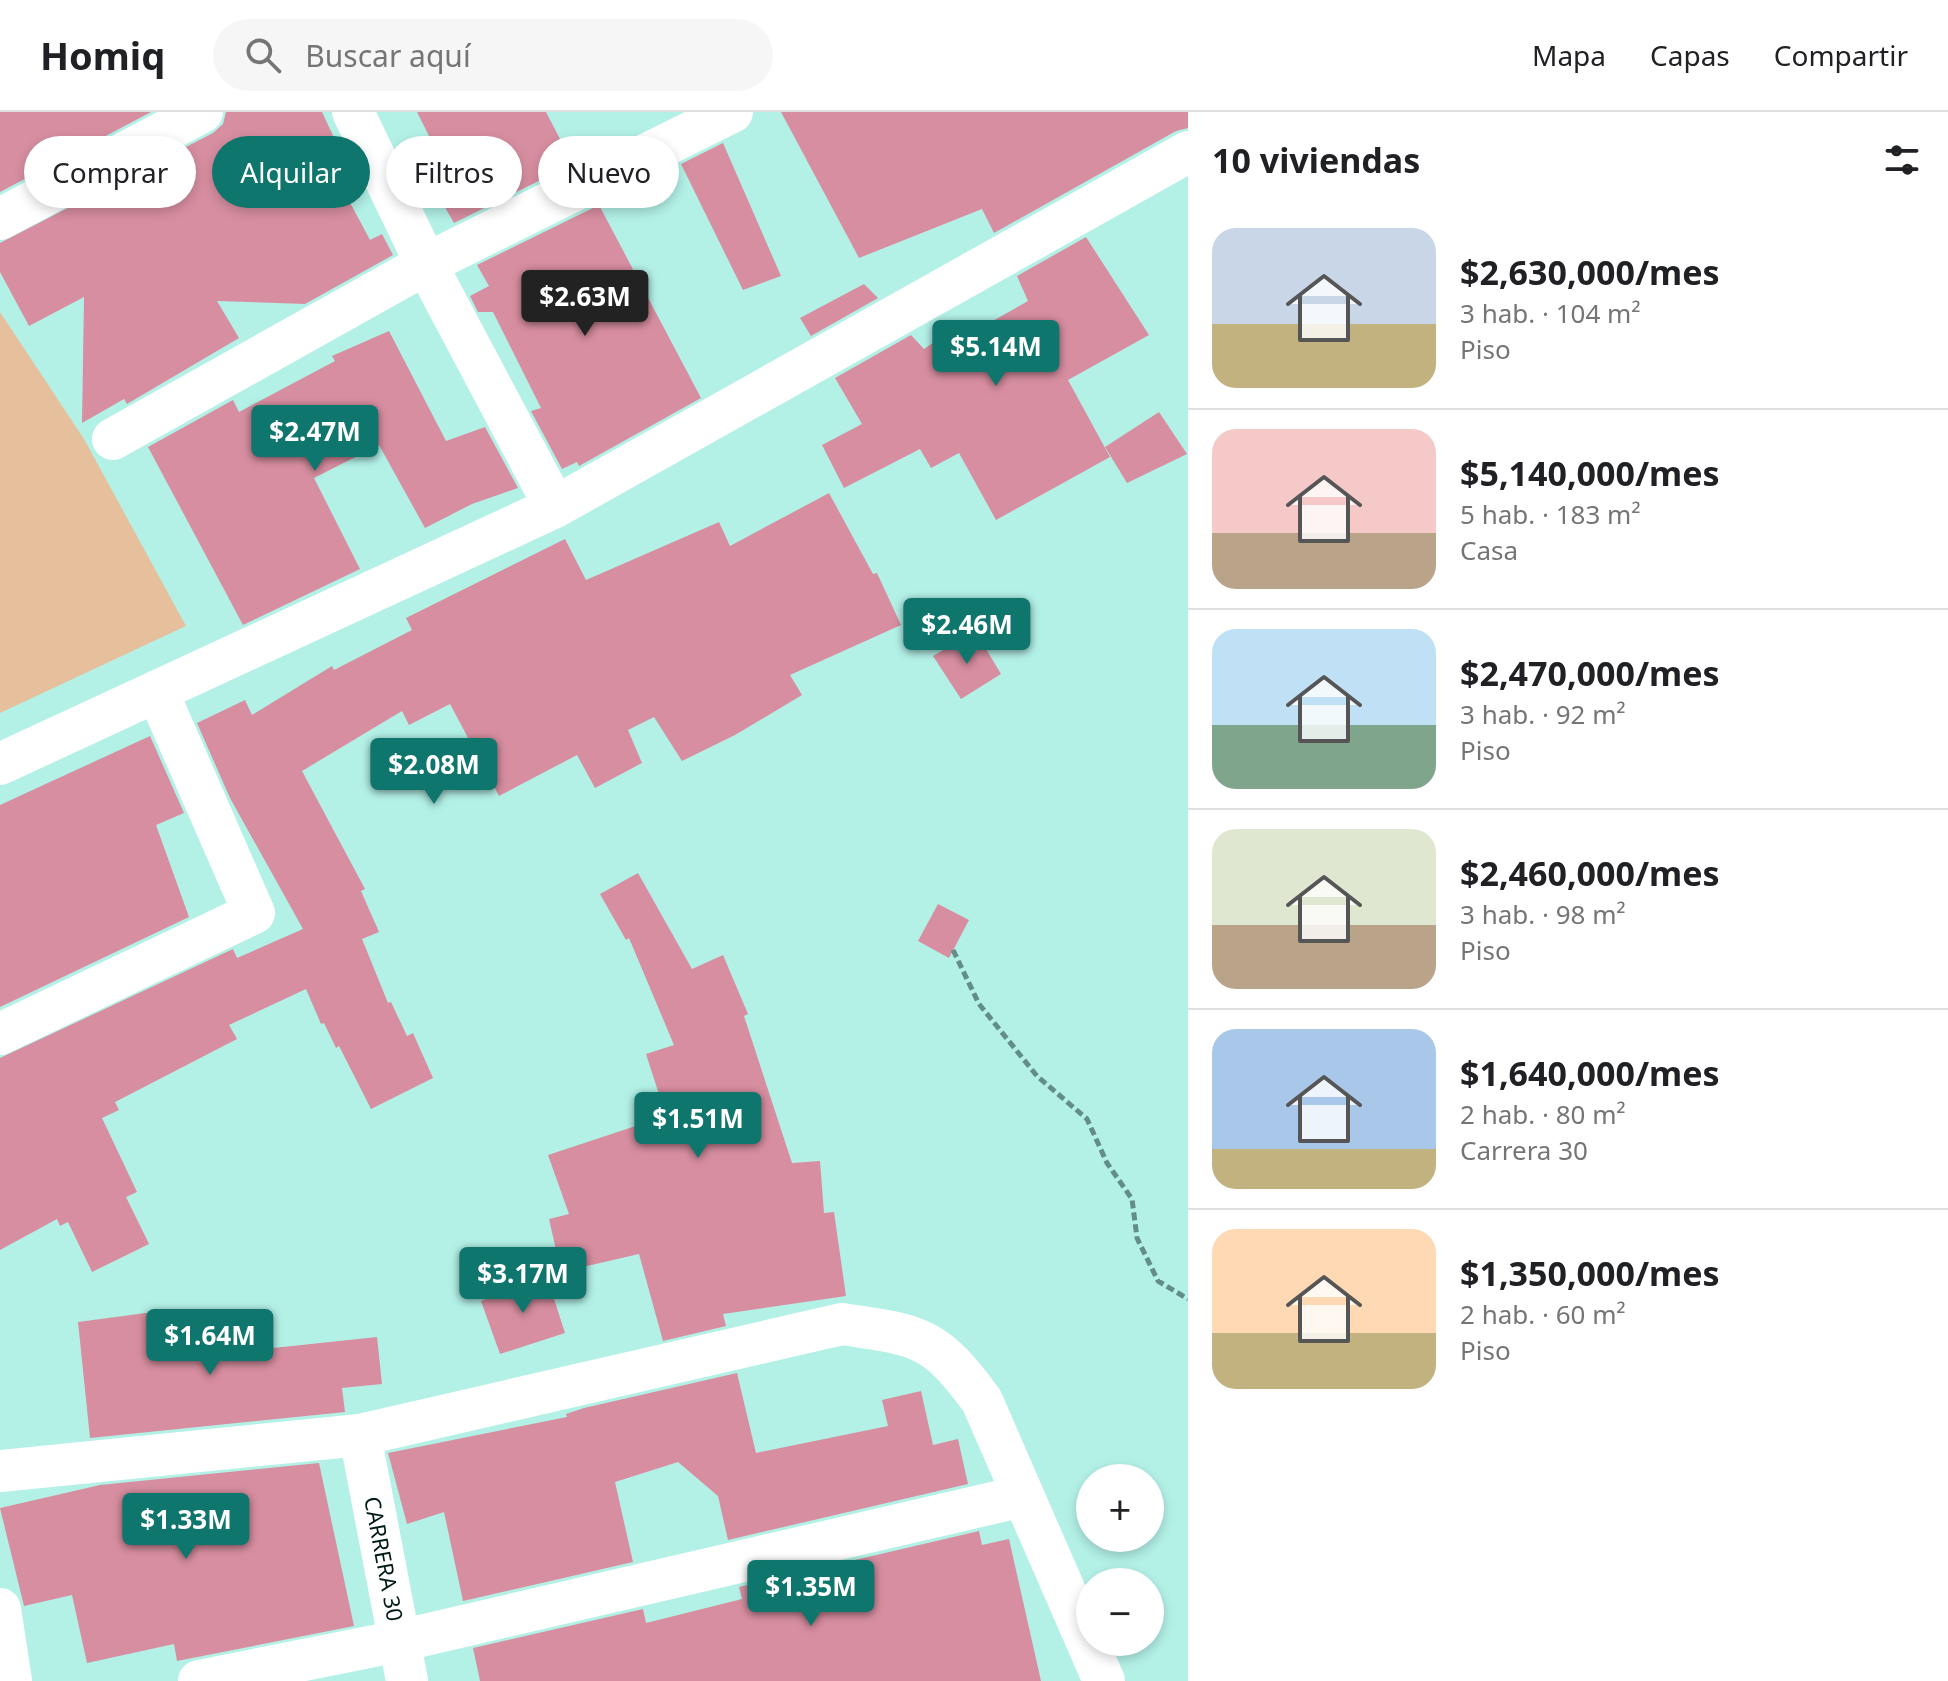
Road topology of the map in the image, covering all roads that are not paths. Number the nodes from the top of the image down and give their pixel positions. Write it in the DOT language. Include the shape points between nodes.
graph roads {
  1 [pos="202,112"];
  2 [pos="353,112"];
  3 [pos="732,112"];
  4 [pos="1188,152"];
  5 [pos="0,219"];
  6 [pos="426,264"];
  7 [pos="113,439"];
  8 [pos="555,507"];
  9 [pos="157,691"];
  10 [pos="0,764"];
  11 [pos="0,1034"];
  12 [pos="360,1435"];
  13 [pos="0,1471"];
  14 [pos="1023,1496"];
  15 [pos="0,1609"];
  16 [pos="403,1661"];
  17 [pos="11,1681"];
  18 [pos="199,1681"];
  19 [pos="1104,1681"];
  1 -- 5 [label="street"];
  2 -- 6 [label="street"];
  3 -- 6 [label="street"];
  4 -- 8 [label="street"];
  6 -- 7 [label="street"];
  6 -- 8 [label="street"];
  8 -- 9 [label="street"];
  9 -- 10 [label="street"];
  9 -- 11 [label="street" via="254,913"];
  12 -- 13 [label="street"];
  12 -- 14 [label="street" via="842,1324 926,1341 957,1366 982,1401"];
  12 -- 16 [label="street, CARRERA 30"];
  14 -- 16 [label="street"];
  14 -- 19 [label="street"];
  15 -- 17 [label="street"];
  16 -- 18 [label="street"];
}
